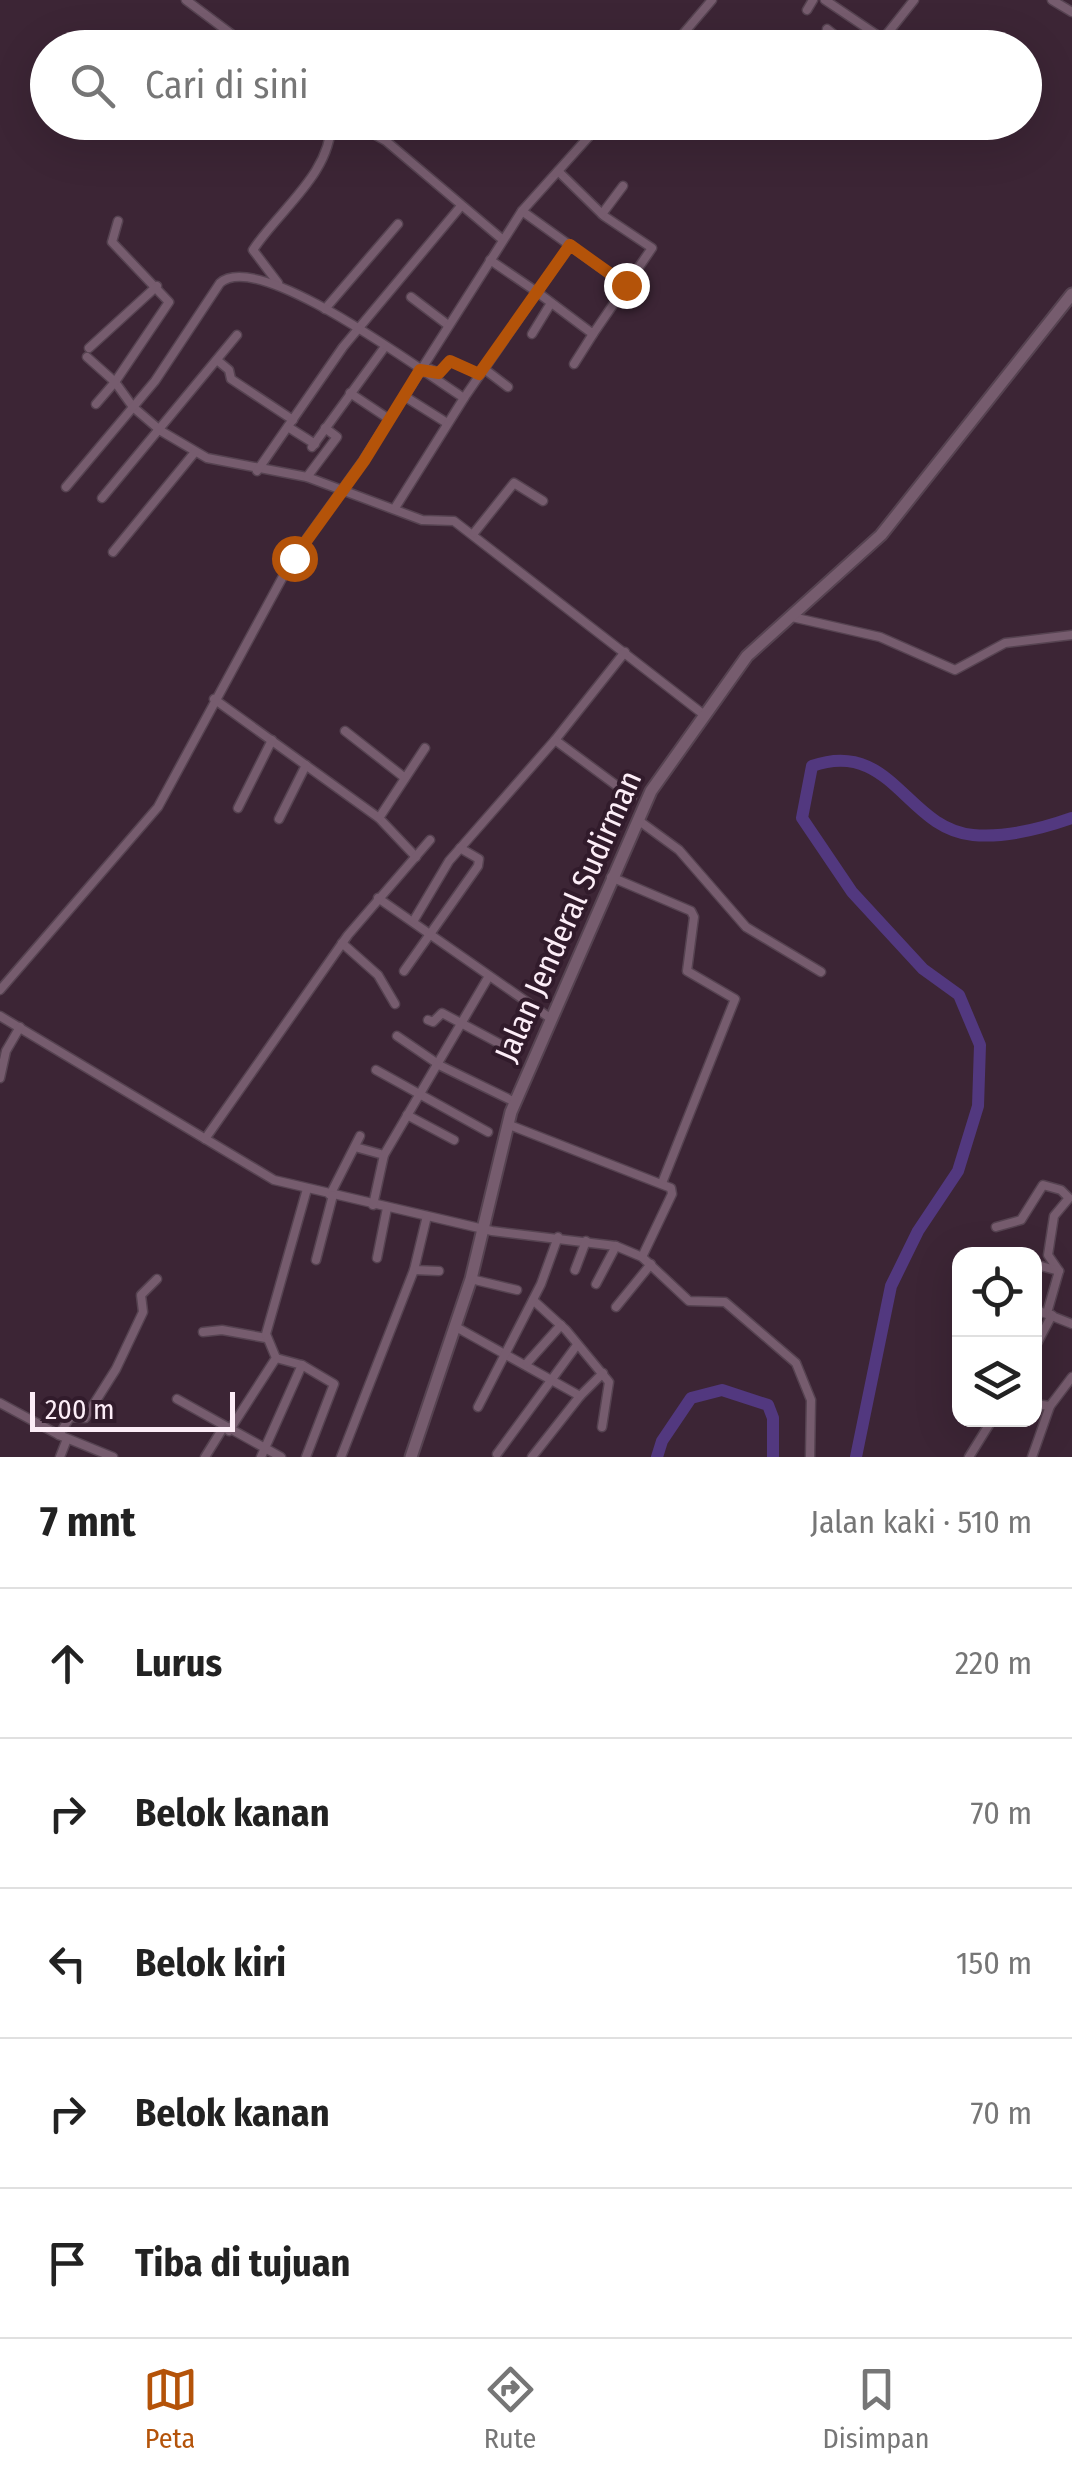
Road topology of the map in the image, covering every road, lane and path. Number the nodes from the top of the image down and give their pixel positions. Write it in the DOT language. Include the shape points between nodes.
graph roads {
  1 [pos="186,0"];
  2 [pos="712,0"];
  3 [pos="814,0"];
  4 [pos="826,0"];
  5 [pos="914,0"];
  6 [pos="1052,0"];
  7 [pos="807,10"];
  8 [pos="1072,12"];
  9 [pos="226,30"];
  10 [pos="687,30"];
  11 [pos="864,30"];
  12 [pos="891,30"];
  13 [pos="330,140"];
  14 [pos="384,140"];
  15 [pos="586,140"];
  16 [pos="558,172"];
  17 [pos="624,186"];
  18 [pos="461,206"];
  19 [pos="522,211"];
  20 [pos="602,214"];
  21 [pos="118,221"];
  22 [pos="398,224"];
  23 [pos="503,240"];
  24 [pos="570,245"];
  25 [pos="490,260"];
  26 [pos="278,283"];
  27 [pos="626,285"];
  28 [pos="157,286"];
  29 [pos="537,292"];
  30 [pos="1072,294"];
  31 [pos="411,297"];
  32 [pos="551,303"];
  33 [pos="325,310"];
  34 [pos="448,325"];
  35 [pos="357,330"];
  36 [pos="532,334"];
  37 [pos="593,334"];
  38 [pos="238,335"];
  39 [pos="384,348"];
  40 [pos="217,360"];
  41 [pos="574,364"];
  42 [pos="481,371"];
  43 [pos="422,372"];
  44 [pos="115,382"];
  45 [pos="508,387"];
  46 [pos="350,393"];
  47 [pos="404,396"];
  48 [pos="464,398"];
  49 [pos="96,404"];
  50 [pos="134,406"];
  51 [pos="390,420"];
  52 [pos="291,423"];
  53 [pos="447,423"];
  54 [pos="326,428"];
  55 [pos="161,431"];
  56 [pos="194,452"];
  57 [pos="257,471"];
  58 [pos="308,477"];
  59 [pos="66,487"];
  60 [pos="344,490"];
  61 [pos="102,498"];
  62 [pos="543,501"];
  63 [pos="395,508"];
  64 [pos="474,533"];
  65 [pos="113,552"];
  66 [pos="787,616"];
  67 [pos="1072,635"];
  68 [pos="624,652"];
  69 [pos="214,699"];
  70 [pos="703,714"];
  71 [pos="344,731"];
  72 [pos="272,740"];
  73 [pos="555,740"];
  74 [pos="425,748"];
  75 [pos="306,765"];
  76 [pos="405,778"];
  77 [pos="632,797"];
  78 [pos="238,808"];
  79 [pos="379,818"];
  80 [pos="279,819"];
  81 [pos="637,820"];
  82 [pos="430,840"];
  83 [pos="460,848"];
  84 [pos="416,857"];
  85 [pos="612,877"];
  86 [pos="378,898"];
  87 [pos="414,920"];
  88 [pos="430,932"];
  89 [pos="342,943"];
  90 [pos="404,971"];
  91 [pos="821,972"];
  92 [pos="489,976"];
  93 [pos="0,990"];
  94 [pos="395,1004"];
  95 [pos="0,1016"];
  96 [pos="550,1018"];
  97 [pos="428,1020"];
  98 [pos="459,1022"];
  99 [pos="20,1027"];
  100 [pos="397,1036"];
  101 [pos="504,1046"];
  102 [pos="436,1062"];
  103 [pos="376,1070"];
  104 [pos="0,1078"];
  105 [pos="417,1096"];
  106 [pos="515,1102"];
  107 [pos="407,1115"];
  108 [pos="508,1124"];
  109 [pos="488,1132"];
  110 [pos="360,1136"];
  111 [pos="206,1139"];
  112 [pos="454,1140"];
  113 [pos="355,1146"];
  114 [pos="384,1155"];
  115 [pos="662,1183"];
  116 [pos="307,1188"];
  117 [pos="331,1195"];
  118 [pos="373,1205"];
  119 [pos="388,1208"];
  120 [pos="427,1216"];
  121 [pos="996,1227"];
  122 [pos="485,1229"];
  123 [pos="558,1237"];
  124 [pos="586,1241"];
  125 [pos="616,1246"];
  126 [pos="642,1256"];
  127 [pos="377,1258"];
  128 [pos="316,1260"];
  129 [pos="651,1264"];
  130 [pos="415,1266"];
  131 [pos="1042,1266"];
  132 [pos="439,1270"];
  133 [pos="575,1270"];
  134 [pos="1058,1271"];
  135 [pos="472,1275"];
  136 [pos="157,1279"];
  137 [pos="596,1284"];
  138 [pos="517,1290"];
  139 [pos="534,1298"];
  140 [pos="616,1307"];
  141 [pos="1042,1312"];
  142 [pos="1049,1314"];
  143 [pos="561,1324"];
  144 [pos="1072,1324"];
  145 [pos="456,1327"];
  146 [pos="204,1332"];
  147 [pos="1039,1337"];
  148 [pos="266,1338"];
  149 [pos="577,1345"];
  150 [pos="506,1353"];
  151 [pos="276,1358"];
  152 [pos="527,1364"];
  153 [pos="302,1365"];
  154 [pos="603,1373"];
  155 [pos="550,1377"];
  156 [pos="1072,1377"];
  157 [pos="580,1396"];
  158 [pos="178,1399"];
  159 [pos="0,1403"];
  160 [pos="1042,1405"];
  161 [pos="1050,1406"];
  162 [pos="478,1407"];
  163 [pos="602,1427"];
  164 [pos="988,1427"];
  165 [pos="226,1429"];
  166 [pos="63,1437"];
  167 [pos="263,1453"];
  168 [pos="497,1454"];
  169 [pos="60,1457"];
  170 [pos="113,1457"];
  171 [pos="205,1457"];
  172 [pos="281,1457"];
  173 [pos="306,1457"];
  174 [pos="341,1457"];
  175 [pos="410,1457"];
  176 [pos="532,1457"];
  177 [pos="810,1457"];
  178 [pos="969,1457"];
  179 [pos="1032,1457"];
  1 -- 9 [label="street"];
  2 -- 10 [label="street"];
  3 -- 7 [label="street"];
  4 -- 11 [label="street"];
  5 -- 12 [label="street"];
  6 -- 8 [label="street"];
  13 -- 26 [label="street" via="318,167 253,250"];
  14 -- 18 [label="street"];
  15 -- 16 [label="street"];
  16 -- 19 [label="street"];
  16 -- 20 [label="street"];
  17 -- 20 [label="street"];
  18 -- 23 [label="street"];
  18 -- 35 [label="street"];
  19 -- 23 [label="street"];
  19 -- 24 [label="street"];
  20 -- 27 [label="street" via="652,248"];
  21 -- 28 [label="street" via="112,242"];
  22 -- 33 [label="street"];
  23 -- 25 [label="street"];
  24 -- 27 [label="street"];
  24 -- 29 [label="street"];
  25 -- 29 [label="street"];
  25 -- 34 [label="street"];
  26 -- 33 [label="street"];
  26 -- 50 [label="street" via="224,279"];
  27 -- 37 [label="street"];
  28 -- 44 [label="street" via="169,305"];
  28 -- 44 [label="street" via="88,352"];
  29 -- 32 [label="street"];
  29 -- 42 [label="street"];
  30 -- 66 [label="main road, Jalan Jenderal Sudirman" via="881,535"];
  31 -- 34 [label="street"];
  32 -- 36 [label="street"];
  32 -- 37 [label="street"];
  33 -- 35 [label="street"];
  34 -- 43 [label="street"];
  35 -- 39 [label="street"];
  35 -- 52 [label="street"];
  37 -- 41 [label="street"];
  38 -- 40 [label="street"];
  39 -- 43 [label="street"];
  39 -- 46 [label="street"];
  40 -- 52 [label="street" via="230,379"];
  40 -- 55 [label="street"];
  42 -- 43 [label="street" via="450,361 439,373"];
  42 -- 45 [label="street"];
  42 -- 48 [label="street"];
  43 -- 47 [label="street"];
  43 -- 48 [label="street"];
  44 -- 49 [label="street"];
  44 -- 50 [label="street"];
  46 -- 51 [label="street"];
  46 -- 54 [label="street"];
  47 -- 51 [label="street"];
  47 -- 53 [label="street"];
  48 -- 53 [label="street"];
  50 -- 55 [label="street"];
  50 -- 59 [label="street"];
  51 -- 60 [label="street"];
  52 -- 54 [label="street" via="313,446"];
  52 -- 57 [label="street"];
  53 -- 63 [label="street"];
  54 -- 58 [label="street" via="337,437"];
  55 -- 56 [label="street"];
  55 -- 61 [label="street"];
  56 -- 57 [label="street"];
  56 -- 65 [label="street"];
  57 -- 58 [label="street"];
  58 -- 60 [label="street"];
  60 -- 63 [label="street"];
  60 -- 69 [label="street" via="294,558"];
  62 -- 64 [label="street" via="514,483"];
  63 -- 64 [label="street" via="422,520 454,521"];
  64 -- 68 [label="street"];
  66 -- 67 [label="street" via="880,637 955,670 1005,643"];
  66 -- 70 [label="main road, Jalan Jenderal Sudirman"];
  68 -- 70 [label="street"];
  68 -- 73 [label="street"];
  69 -- 72 [label="street"];
  69 -- 93 [label="street" via="158,808"];
  70 -- 81 [label="main road, Jalan Jenderal Sudirman"];
  71 -- 76 [label="street"];
  72 -- 75 [label="street"];
  72 -- 78 [label="street"];
  73 -- 77 [label="street"];
  73 -- 83 [label="street"];
  74 -- 76 [label="street"];
  75 -- 79 [label="street"];
  75 -- 80 [label="street"];
  76 -- 79 [label="street"];
  79 -- 84 [label="street"];
  81 -- 85 [label="main road, Jalan Jenderal Sudirman"];
  81 -- 91 [label="street" via="679,850 746,926"];
  82 -- 84 [label="street"];
  83 -- 87 [label="street"];
  83 -- 88 [label="street" via="478,866"];
  84 -- 86 [label="street"];
  85 -- 96 [label="main road, Jalan Jenderal Sudirman"];
  85 -- 115 [label="street" via="691,911 686,971 735,998"];
  86 -- 87 [label="street"];
  86 -- 89 [label="street"];
  87 -- 88 [label="street"];
  88 -- 90 [label="street"];
  88 -- 92 [label="street"];
  88 -- 96 [label="street"];
  89 -- 94 [label="street" via="378,975"];
  89 -- 111 [label="street"];
  92 -- 96 [label="street"];
  92 -- 98 [label="street"];
  95 -- 99 [label="street"];
  96 -- 106 [label="main road, Jalan Jenderal Sudirman"];
  97 -- 98 [label="street" via="442,1013"];
  98 -- 101 [label="street"];
  98 -- 102 [label="street"];
  99 -- 104 [label="street"];
  99 -- 111 [label="street"];
  100 -- 102 [label="street"];
  102 -- 105 [label="street"];
  102 -- 106 [label="street"];
  103 -- 105 [label="street"];
  105 -- 107 [label="street"];
  105 -- 109 [label="street"];
  106 -- 108 [label="main road, Jalan Jenderal Sudirman"];
  107 -- 112 [label="street"];
  107 -- 114 [label="street"];
  108 -- 115 [label="street"];
  108 -- 122 [label="main road, Jalan Jenderal Sudirman"];
  110 -- 113 [label="street"];
  111 -- 116 [label="street" via="274,1180"];
  113 -- 114 [label="street"];
  113 -- 117 [label="street"];
  114 -- 118 [label="street"];
  115 -- 126 [label="street" via="672,1194"];
  116 -- 117 [label="street"];
  116 -- 148 [label="street"];
  117 -- 118 [label="street"];
  117 -- 128 [label="street"];
  118 -- 119 [label="street"];
  119 -- 120 [label="street"];
  119 -- 127 [label="street"];
  120 -- 122 [label="street"];
  120 -- 130 [label="street"];
  121 -- 134 [label="street" via="1021,1220 1042,1185 1061,1190 1069,1198 1054,1216 1048,1255"];
  122 -- 123 [label="street"];
  122 -- 135 [label="main road, Jalan Jenderal Sudirman"];
  123 -- 124 [label="street"];
  123 -- 139 [label="street"];
  124 -- 125 [label="street"];
  124 -- 133 [label="street"];
  125 -- 126 [label="street"];
  125 -- 137 [label="street"];
  126 -- 129 [label="street"];
  129 -- 140 [label="street"];
  129 -- 177 [label="street" via="689,1301 725,1302 790,1356 811,1400"];
  130 -- 132 [label="street"];
  130 -- 174 [label="street"];
  131 -- 134 [label="street"];
  134 -- 142 [label="street"];
  135 -- 138 [label="street"];
  135 -- 145 [label="main road, Jalan Jenderal Sudirman"];
  136 -- 166 [label="street" via="140,1298 143,1312 110,1378 85,1418 70,1417"];
  139 -- 143 [label="street"];
  139 -- 150 [label="street"];
  141 -- 142 [label="street"];
  142 -- 144 [label="street"];
  142 -- 147 [label="street"];
  143 -- 149 [label="street"];
  143 -- 152 [label="street"];
  145 -- 150 [label="street"];
  145 -- 175 [label="main road, Jalan Jenderal Sudirman"];
  146 -- 148 [label="street"];
  148 -- 151 [label="street"];
  149 -- 154 [label="street"];
  149 -- 155 [label="street"];
  150 -- 152 [label="street"];
  150 -- 162 [label="street"];
  151 -- 153 [label="street"];
  151 -- 165 [label="street"];
  152 -- 155 [label="street"];
  153 -- 167 [label="street"];
  153 -- 173 [label="street" via="334,1384"];
  154 -- 157 [label="street"];
  154 -- 163 [label="street" via="610,1391"];
  155 -- 157 [label="street"];
  155 -- 168 [label="street"];
  156 -- 161 [label="street"];
  157 -- 176 [label="street"];
  158 -- 165 [label="street"];
  159 -- 166 [label="street"];
  160 -- 161 [label="street"];
  161 -- 179 [label="street"];
  164 -- 178 [label="street"];
  165 -- 167 [label="street"];
  165 -- 171 [label="street"];
  166 -- 169 [label="street"];
  166 -- 170 [label="street"];
  167 -- 172 [label="street"];
}
